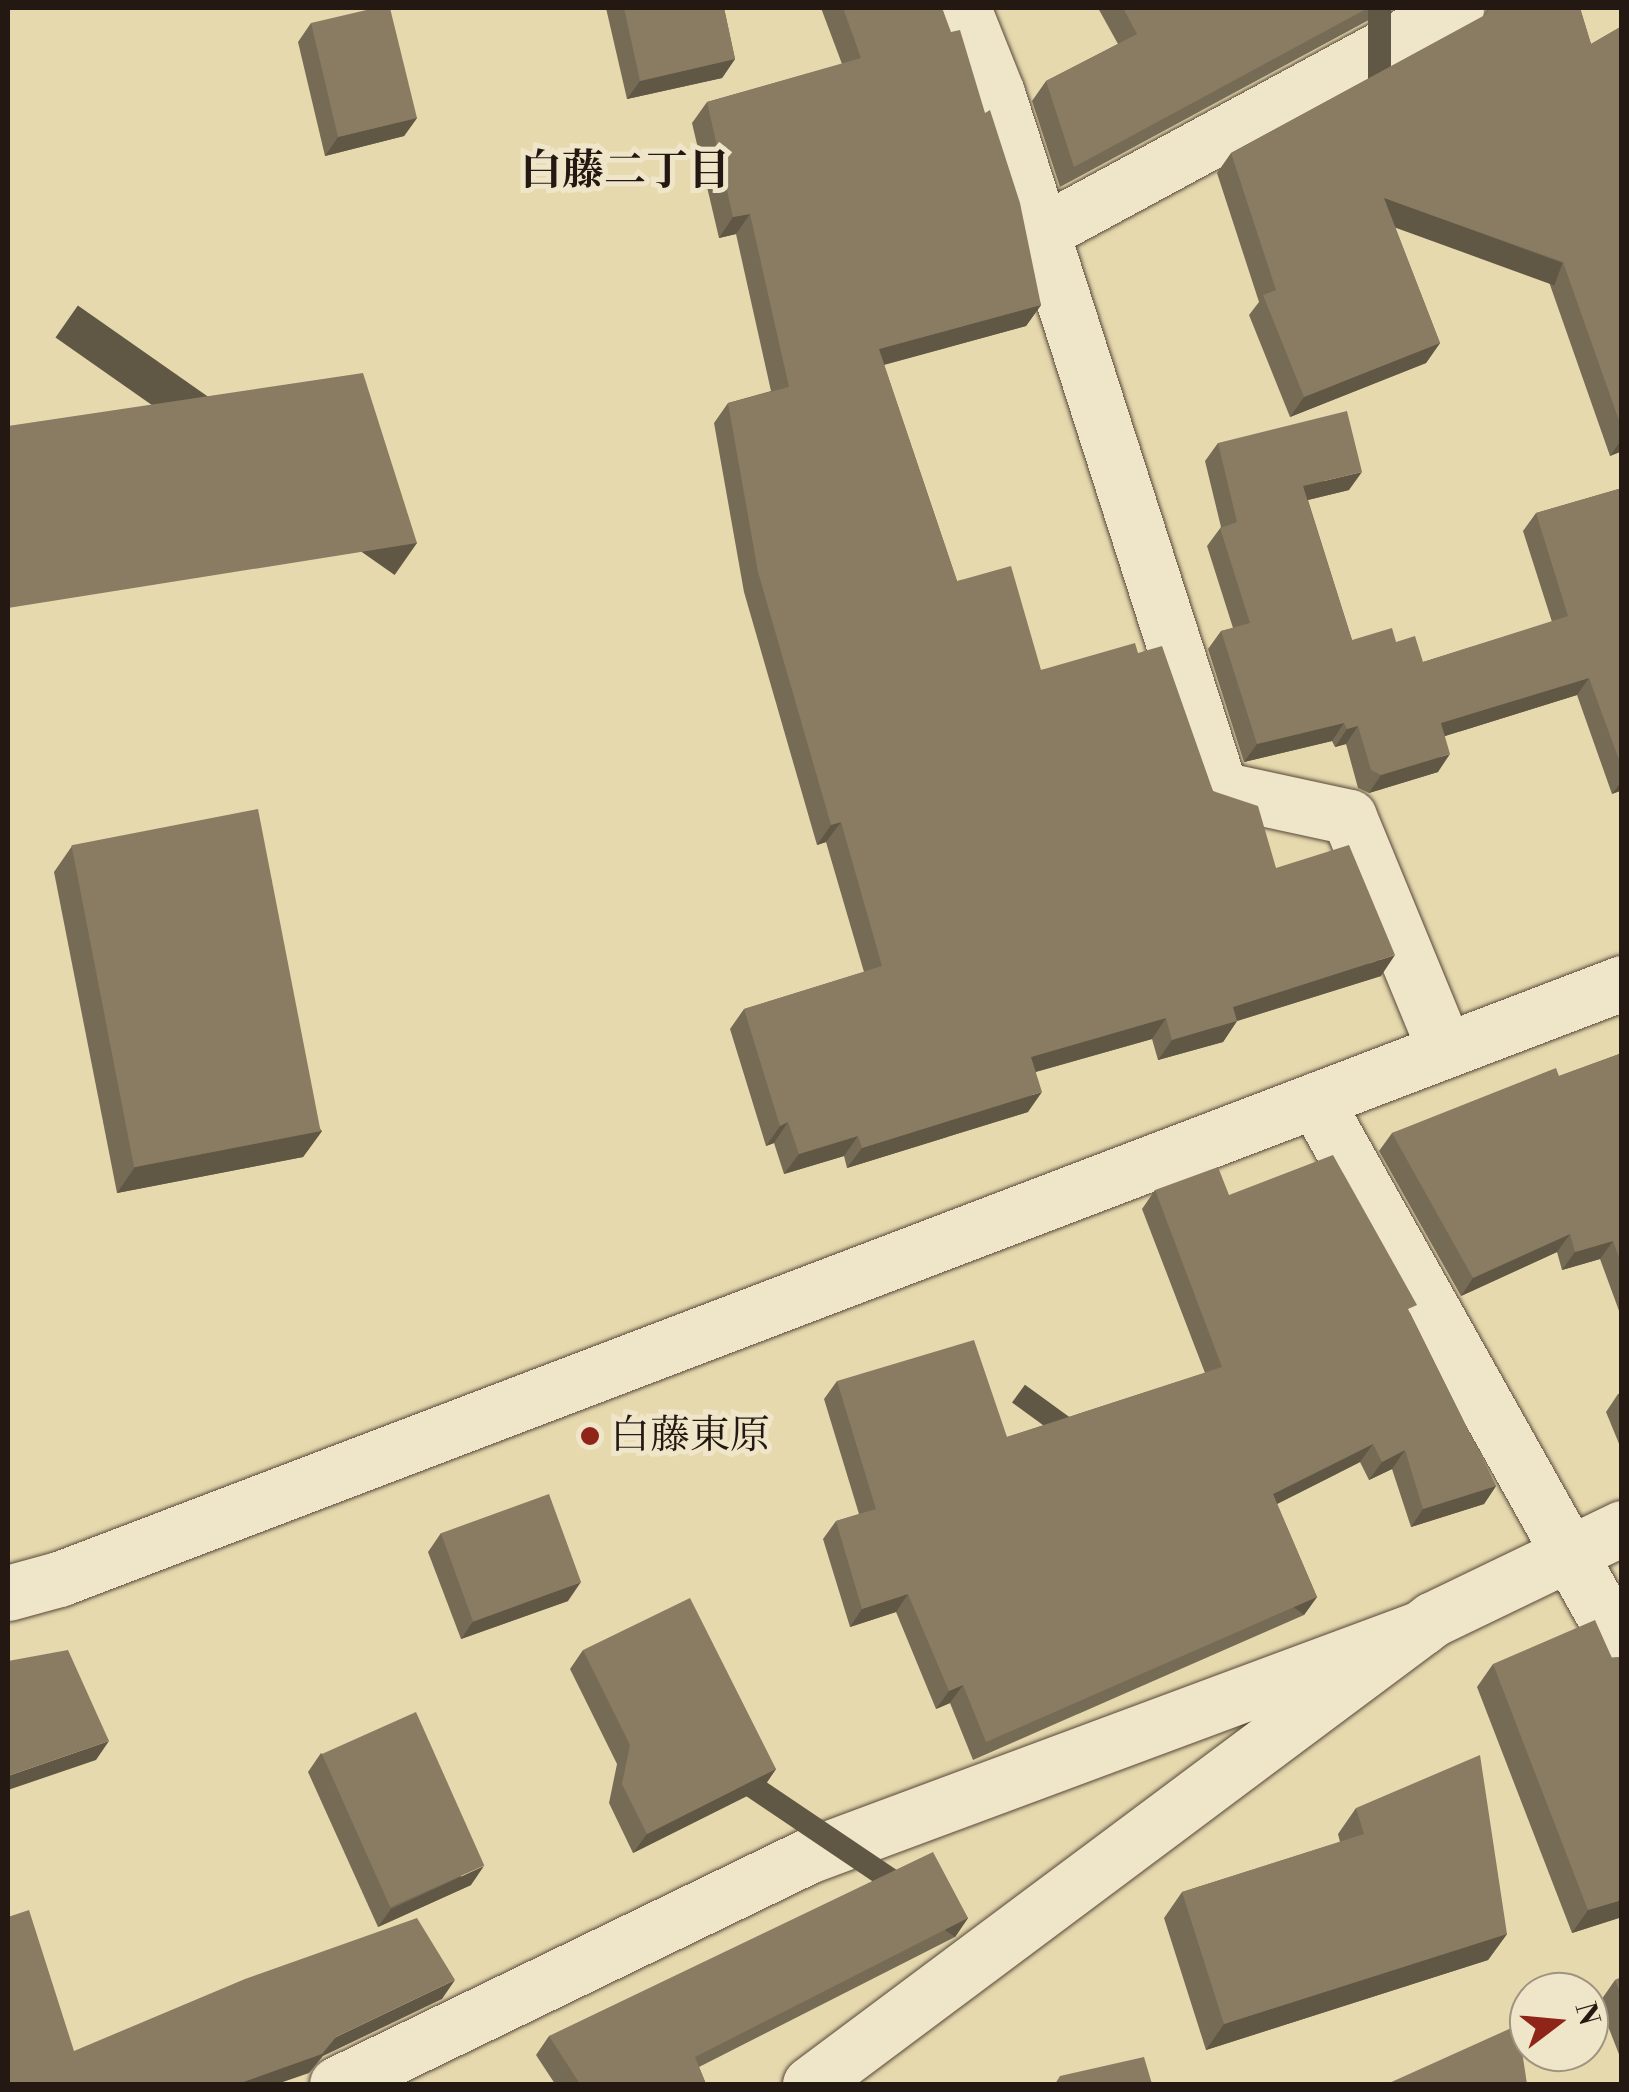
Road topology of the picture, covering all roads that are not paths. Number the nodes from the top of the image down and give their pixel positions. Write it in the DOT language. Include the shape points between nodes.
graph roads {
  1 [pos="963,8"];
  2 [pos="1456,8"];
  3 [pos="1042,232"];
  4 [pos="1622,983"];
  5 [pos="1445,1050"];
  6 [pos="1314,1100"];
  7 [pos="1622,1528"];
  8 [pos="1568,1549"];
  9 [pos="8,1593"];
  10 [pos="1421,1628"];
  11 [pos="1622,1648"];
  12 [pos="337,2084"];
  13 [pos="810,2084"];
  1 -- 3 [label="street"];
  2 -- 3 [label="street"];
  3 -- 5 [label="street" via="1220,788 1350,817"];
  4 -- 5 [label="street"];
  5 -- 6 [label="street"];
  6 -- 8 [label="street"];
  6 -- 9 [label="street" via="59,1580"];
  7 -- 8 [label="street"];
  8 -- 10 [label="street"];
  8 -- 11 [label="street"];
  10 -- 12 [label="street" via="808,1856"];
  10 -- 13 [label="street"];
}
